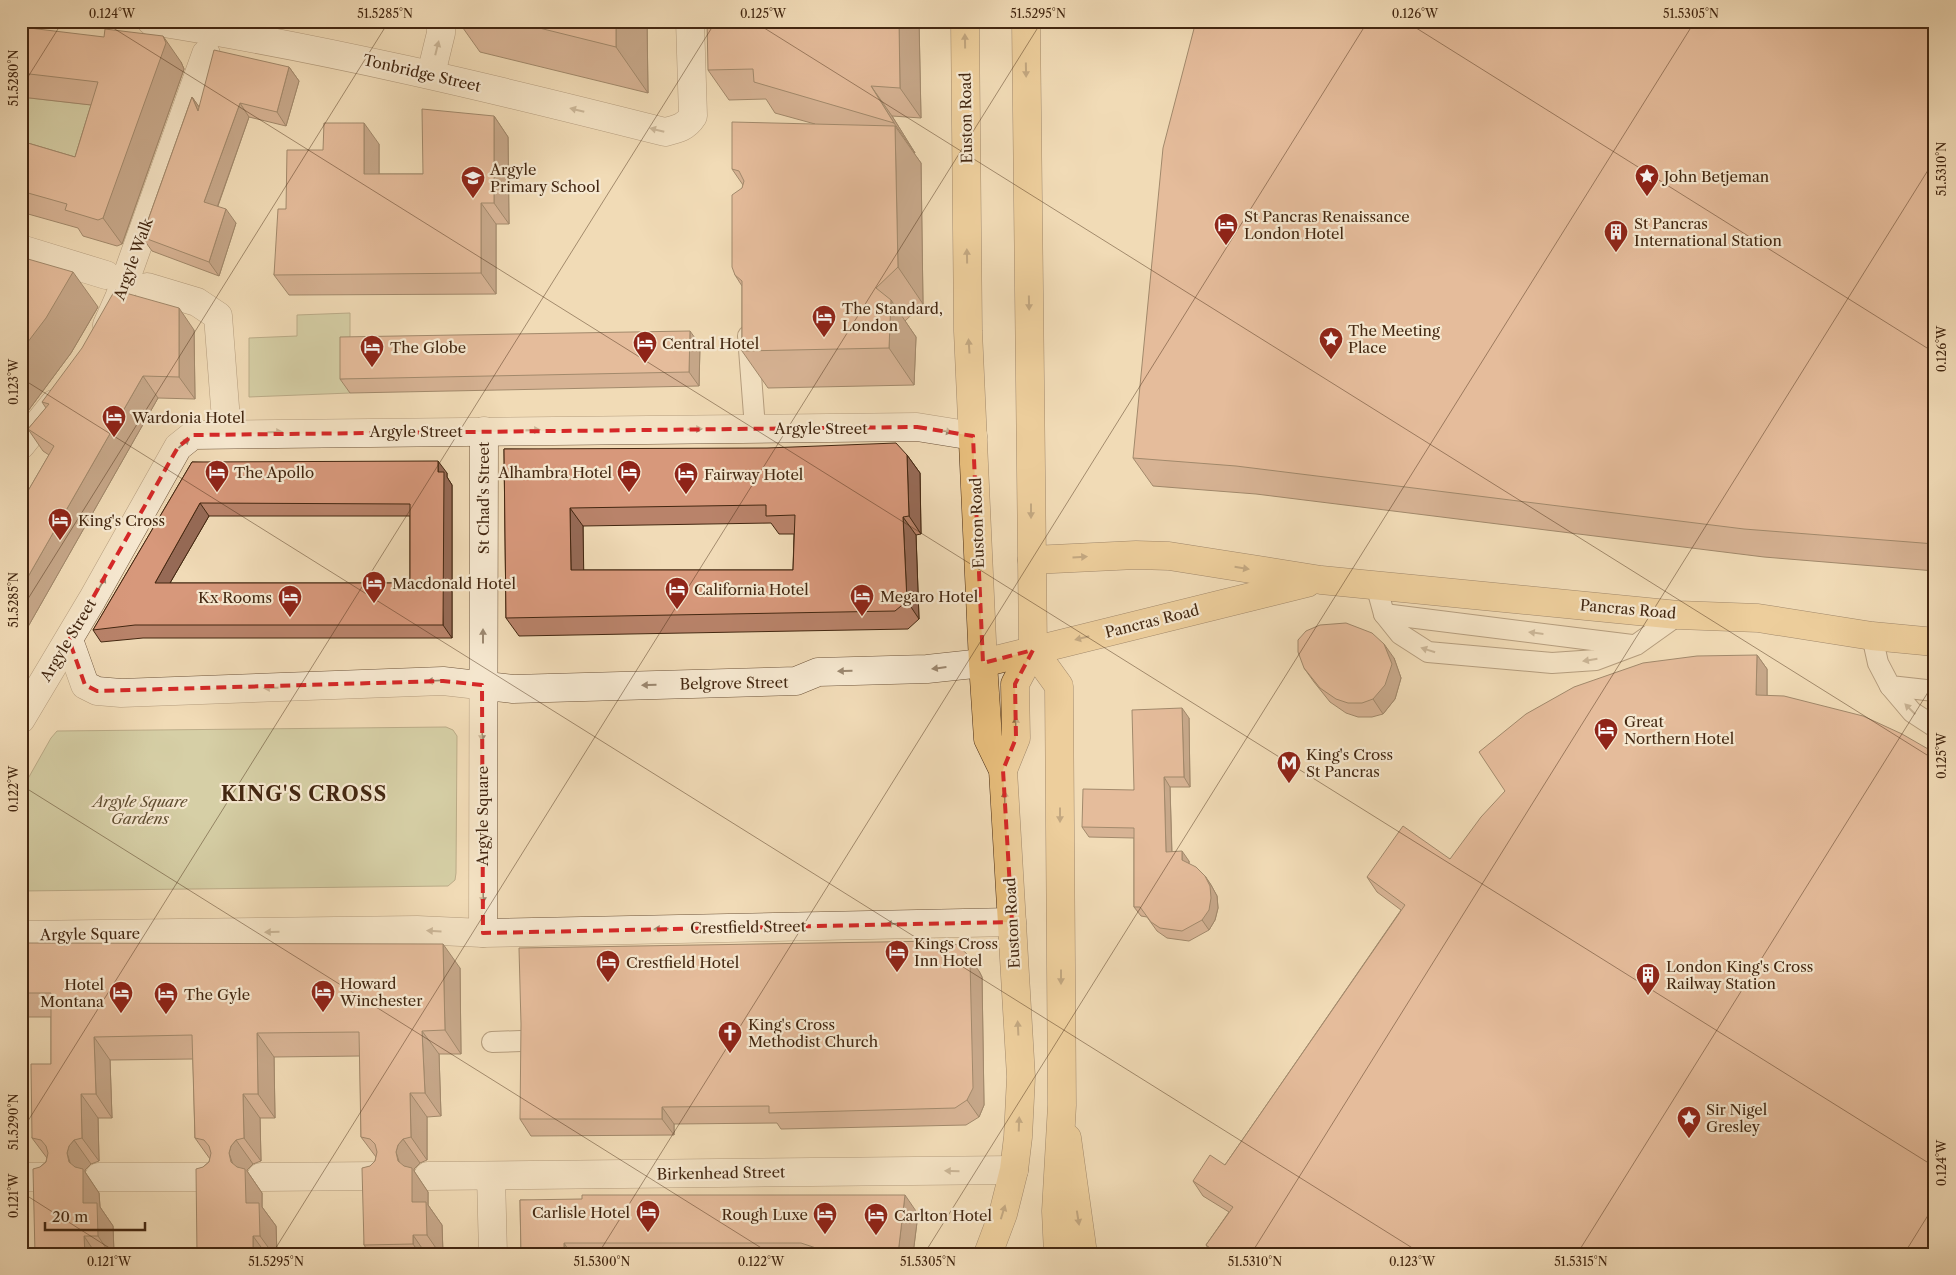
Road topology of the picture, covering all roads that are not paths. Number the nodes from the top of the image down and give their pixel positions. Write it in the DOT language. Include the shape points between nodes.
graph roads {
  1 [pos="151,21"];
  2 [pos="441,21"];
  3 [pos="690,21"];
  4 [pos="965,21"];
  5 [pos="1026,21"];
  6 [pos="206,54"];
  7 [pos="431,74"];
  8 [pos="21,249"];
  9 [pos="106,275"];
  10 [pos="147,287"];
  11 [pos="746,320"];
  12 [pos="95,342"];
  13 [pos="69,382"];
  14 [pos="755,428"];
  15 [pos="484,431"];
  16 [pos="227,433"];
  17 [pos="973,436"];
  18 [pos="21,445"];
  19 [pos="1032,560"];
  20 [pos="1321,580"];
  21 [pos="1376,585"];
  22 [pos="1384,614"];
  23 [pos="1678,614"];
  24 [pos="1872,636"];
  25 [pos="69,640"];
  26 [pos="1935,642"];
  27 [pos="1636,645"];
  28 [pos="1033,650"];
  29 [pos="983,663"];
  30 [pos="482,685"];
  31 [pos="1890,686"];
  32 [pos="1935,691"];
  33 [pos="21,719"];
  34 [pos="1935,727"];
  35 [pos="1003,770"];
  36 [pos="1012,922"];
  37 [pos="483,933"];
  38 [pos="21,935"];
  39 [pos="521,1041"];
  40 [pos="492,1042"];
  41 [pos="1062,1105"];
  42 [pos="1014,1170"];
  43 [pos="378,1176"];
  44 [pos="428,1176"];
  45 [pos="491,1176"];
  46 [pos="21,1177"];
  47 [pos="49,1177"];
  48 [pos="99,1177"];
  49 [pos="212,1177"];
  50 [pos="261,1177"];
  51 [pos="493,1254"];
  52 [pos="988,1254"];
  53 [pos="1058,1254"];
  54 [pos="1083,1254"];
  1 -- 7 [label="street, Tonbridge Street" via="231,33"];
  7 -- 2 [label="street, one-way"];
  3 -- 7 [label="street, Tonbridge Street, one-way" via="693,116 688,124 665,132"];
  17 -- 4 [label="main road, Euston Road, one-way" via="968,331"];
  5 -- 19 [label="main road, one-way"];
  6 -- 12 [label="street, Argyle Walk" via="115,308"];
  8 -- 9 [label="street"];
  10 -- 16 [label="street" via="197,302 218,316"];
  11 -- 14 [label="lane"];
  13 -- 18 [label="street"];
  15 -- 14 [label="street, Argyle Street, one-way"];
  14 -- 17 [label="street, Argyle Street, one-way" via="917,427"];
  16 -- 15 [label="street, Argyle Street, one-way"];
  30 -- 15 [label="street, St Chad's Street, one-way"];
  25 -- 16 [label="street, Argyle Street, one-way" via="178,447 193,435"];
  17 -- 29 [label="main road, Euston Road"];
  19 -- 20 [label="main road, Pancras Road, one-way" via="1159,555"];
  19 -- 28 [label="main road"];
  20 -- 21 [label="main road, Pancras Road"];
  20 -- 28 [label="main road, Pancras Road, one-way"];
  21 -- 22 [label="lane"];
  21 -- 23 [label="main road, Pancras Road"];
  27 -- 22 [label="lane, one-way"];
  27 -- 22 [label="lane, one-way" via="1596,660 1569,663 1428,652 1400,634"];
  23 -- 24 [label="main road, Pancras Road" via="1758,618"];
  23 -- 27 [label="lane"];
  24 -- 26 [label="main road, Pancras Road"];
  24 -- 31 [label="lane" via="1878,663"];
  30 -- 25 [label="street, one-way" via="443,681 122,693 97,691 85,685"];
  25 -- 33 [label="street, Argyle Street"];
  28 -- 29 [label="main road, Pancras Road"];
  35 -- 28 [label="main road, one-way" via="1016,738 1015,684"];
  28 -- 41 [label="main road, one-way" via="1059,686"];
  29 -- 30 [label="street, Belgrove Street, one-way" via="927,669 818,672 796,682 512,689"];
  29 -- 35 [label="main road, Euston Road" via="988,739"];
  30 -- 37 [label="street, Argyle Square, one-way"];
  31 -- 32 [label="lane"];
  34 -- 31 [label="lane, one-way" via="1912,712"];
  36 -- 35 [label="main road, Euston Road, one-way"];
  36 -- 37 [label="street, Crestfield Street, one-way"];
  42 -- 36 [label="main road, Euston Road, one-way" via="1020,1077"];
  37 -- 38 [label="street, Argyle Square, one-way" via="417,930"];
  39 -- 40 [label="lane"];
  41 -- 53 [label="main road" via="1056,1211"];
  41 -- 54 [label="main road, one-way"];
  42 -- 45 [label="street, Birkenhead Street, one-way"];
  52 -- 42 [label="main road, Euston Road, one-way"];
  43 -- 50 [label="street"];
  44 -- 45 [label="street, Birkenhead Street"];
  45 -- 51 [label="street"];
  46 -- 47 [label="street"];
  48 -- 49 [label="street"];
}
